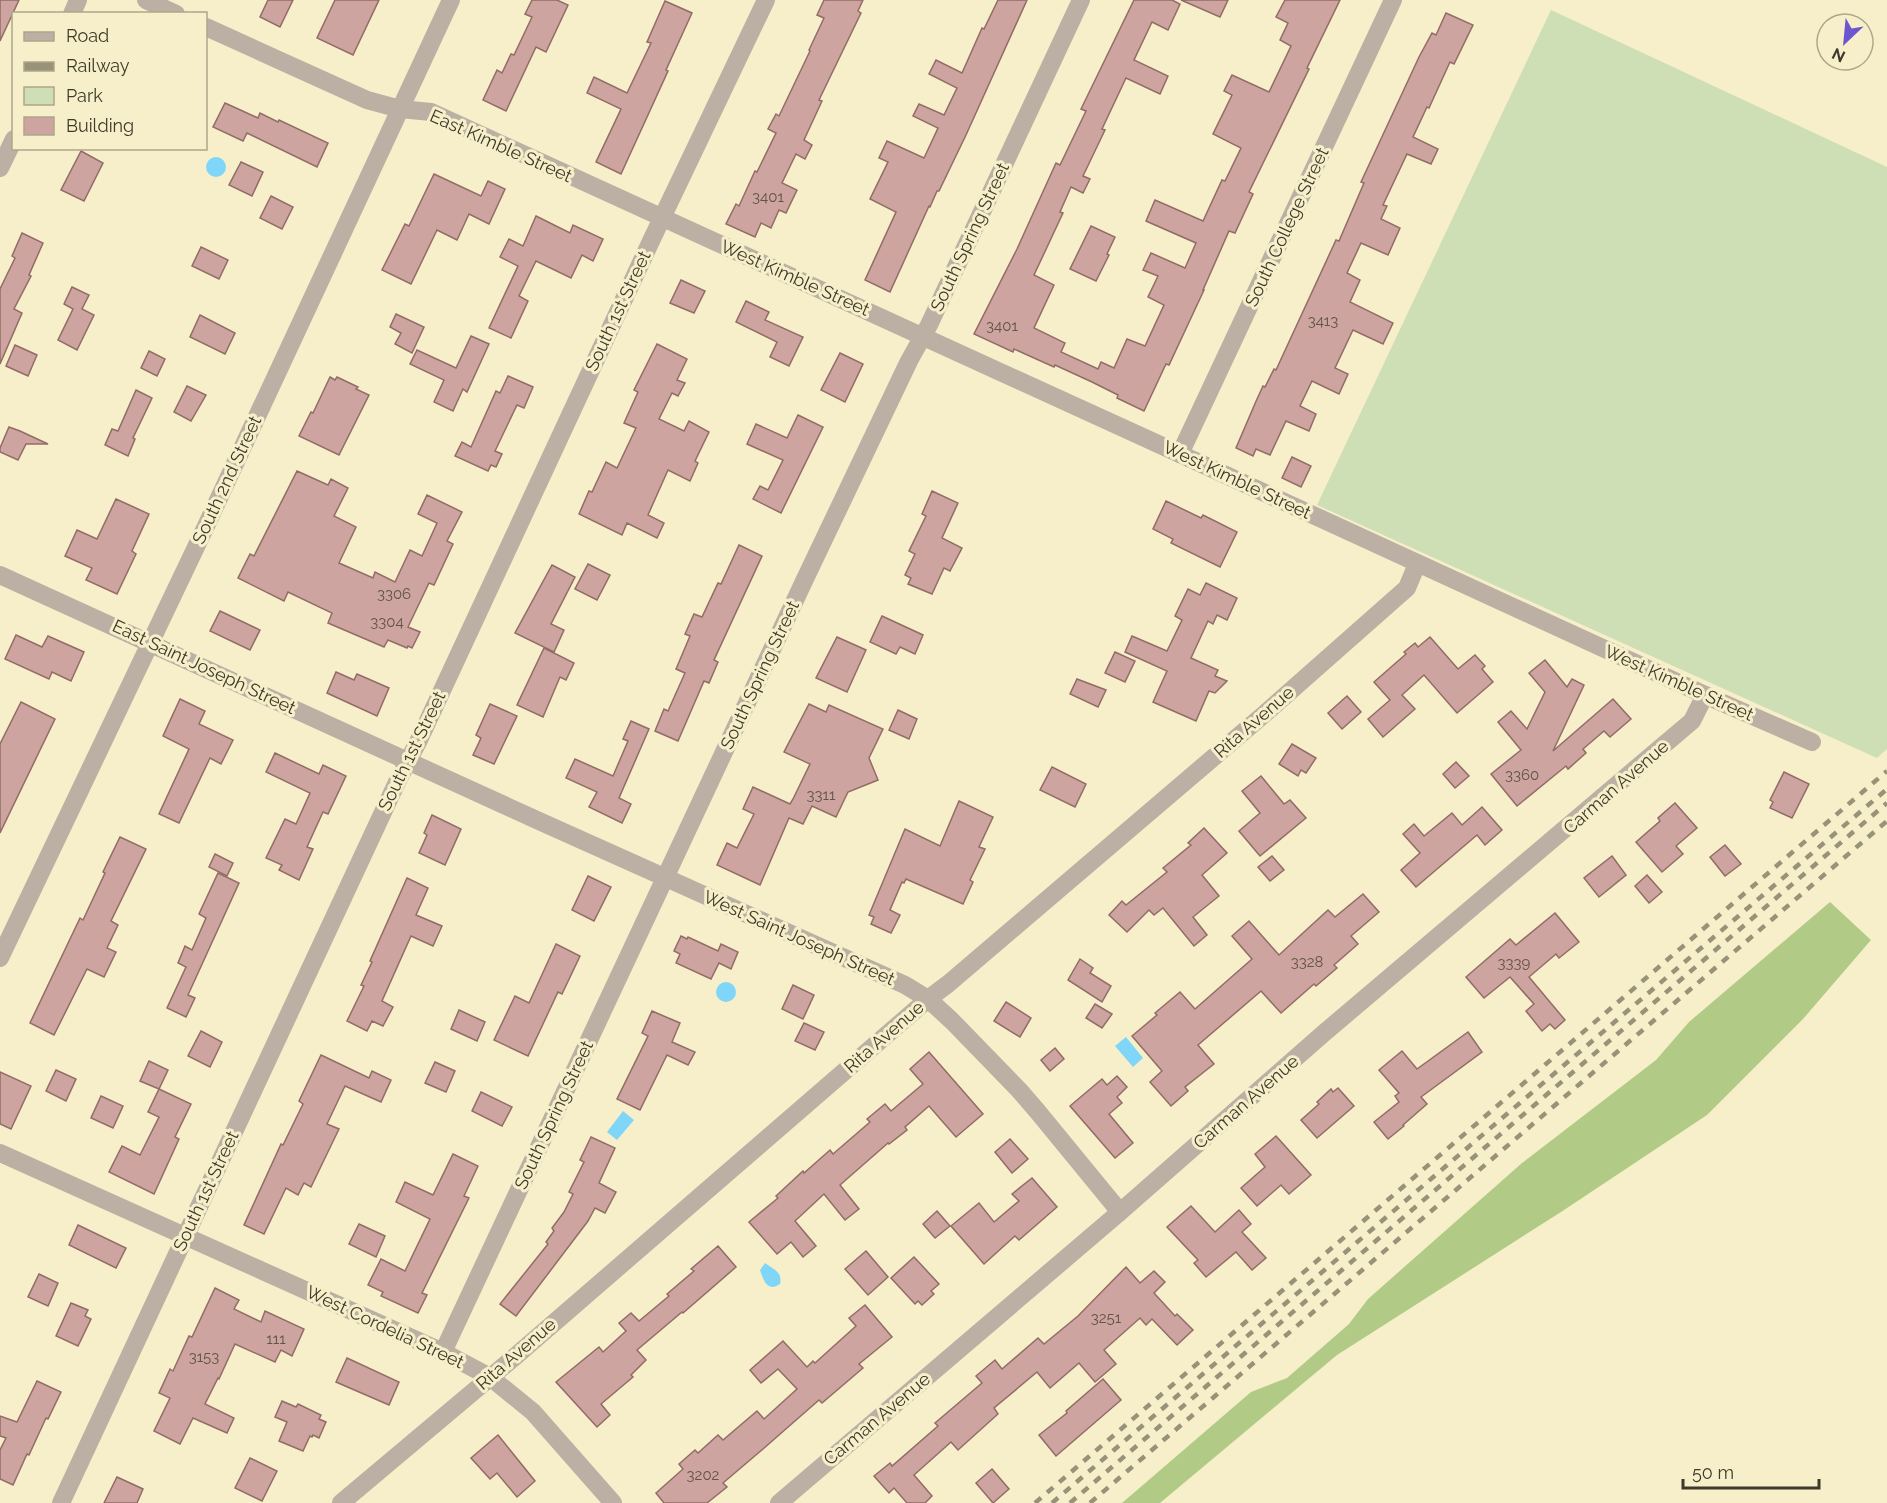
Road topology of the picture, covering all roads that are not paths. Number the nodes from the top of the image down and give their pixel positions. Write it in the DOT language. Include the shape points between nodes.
graph roads {
  1 [pos="146,0"];
  2 [pos="451,0"];
  3 [pos="766,0"];
  4 [pos="1081,0"];
  5 [pos="1393,0"];
  6 [pos="172,12"];
  7 [pos="207,27"];
  8 [pos="400,109"];
  9 [pos="12,143"];
  10 [pos="0,168"];
  11 [pos="662,219"];
  12 [pos="922,336"];
  13 [pos="1180,454"];
  14 [pos="1417,564"];
  15 [pos="0,574"];
  16 [pos="149,642"];
  17 [pos="1704,695"];
  18 [pos="1812,742"];
  19 [pos="407,761"];
  20 [pos="665,877"];
  21 [pos="0,958"];
  22 [pos="928,999"];
  23 [pos="0,1153"];
  24 [pos="1120,1212"];
  25 [pos="185,1237"];
  26 [pos="443,1352"];
  27 [pos="490,1377"];
  28 [pos="62,1503"];
  29 [pos="341,1503"];
  30 [pos="613,1503"];
  31 [pos="779,1503"];
  1 -- 6 [label="street"];
  2 -- 8 [label="street, South 2nd Street"];
  3 -- 11 [label="street, South 1st Street"];
  4 -- 12 [label="street, South Spring Street"];
  5 -- 13 [label="street, South College Street"];
  7 -- 8 [label="street, East Kimble Street" via="367,100"];
  8 -- 11 [label="street, East Kimble Street" via="431,112"];
  8 -- 16 [label="street, South 2nd Street"];
  9 -- 10 [label="street"];
  11 -- 12 [label="street, West Kimble Street"];
  11 -- 19 [label="street, South 1st Street"];
  12 -- 13 [label="street, West Kimble Street"];
  12 -- 20 [label="street, South Spring Street"];
  13 -- 14 [label="street, West Kimble Street"];
  14 -- 17 [label="street, West Kimble Street"];
  14 -- 22 [label="street, Rita Avenue" via="1407,588"];
  15 -- 16 [label="street, East Saint Joseph Street"];
  16 -- 19 [label="street, East Saint Joseph Street"];
  16 -- 21 [label="street, South 2nd Street"];
  17 -- 18 [label="street, West Kimble Street"];
  17 -- 24 [label="street, Carman Avenue" via="1692,721"];
  19 -- 20 [label="street, West Saint Joseph Street"];
  19 -- 25 [label="street, South 1st Street"];
  20 -- 22 [label="street, West Saint Joseph Street" via="891,978"];
  20 -- 26 [label="street, South Spring Street"];
  22 -- 24 [label="street, West Saint Joseph Street" via="1038,1112"];
  22 -- 27 [label="street, Rita Avenue"];
  23 -- 25 [label="street, West Cordelia Street"];
  24 -- 31 [label="street, Carman Avenue"];
  25 -- 26 [label="street, West Cordelia Street"];
  25 -- 28 [label="street, South 1st Street"];
  26 -- 27 [label="street, West Cordelia Street"];
  27 -- 29 [label="street, Rita Avenue"];
  27 -- 30 [label="street, West Cordelia Street" via="533,1412"];
}
